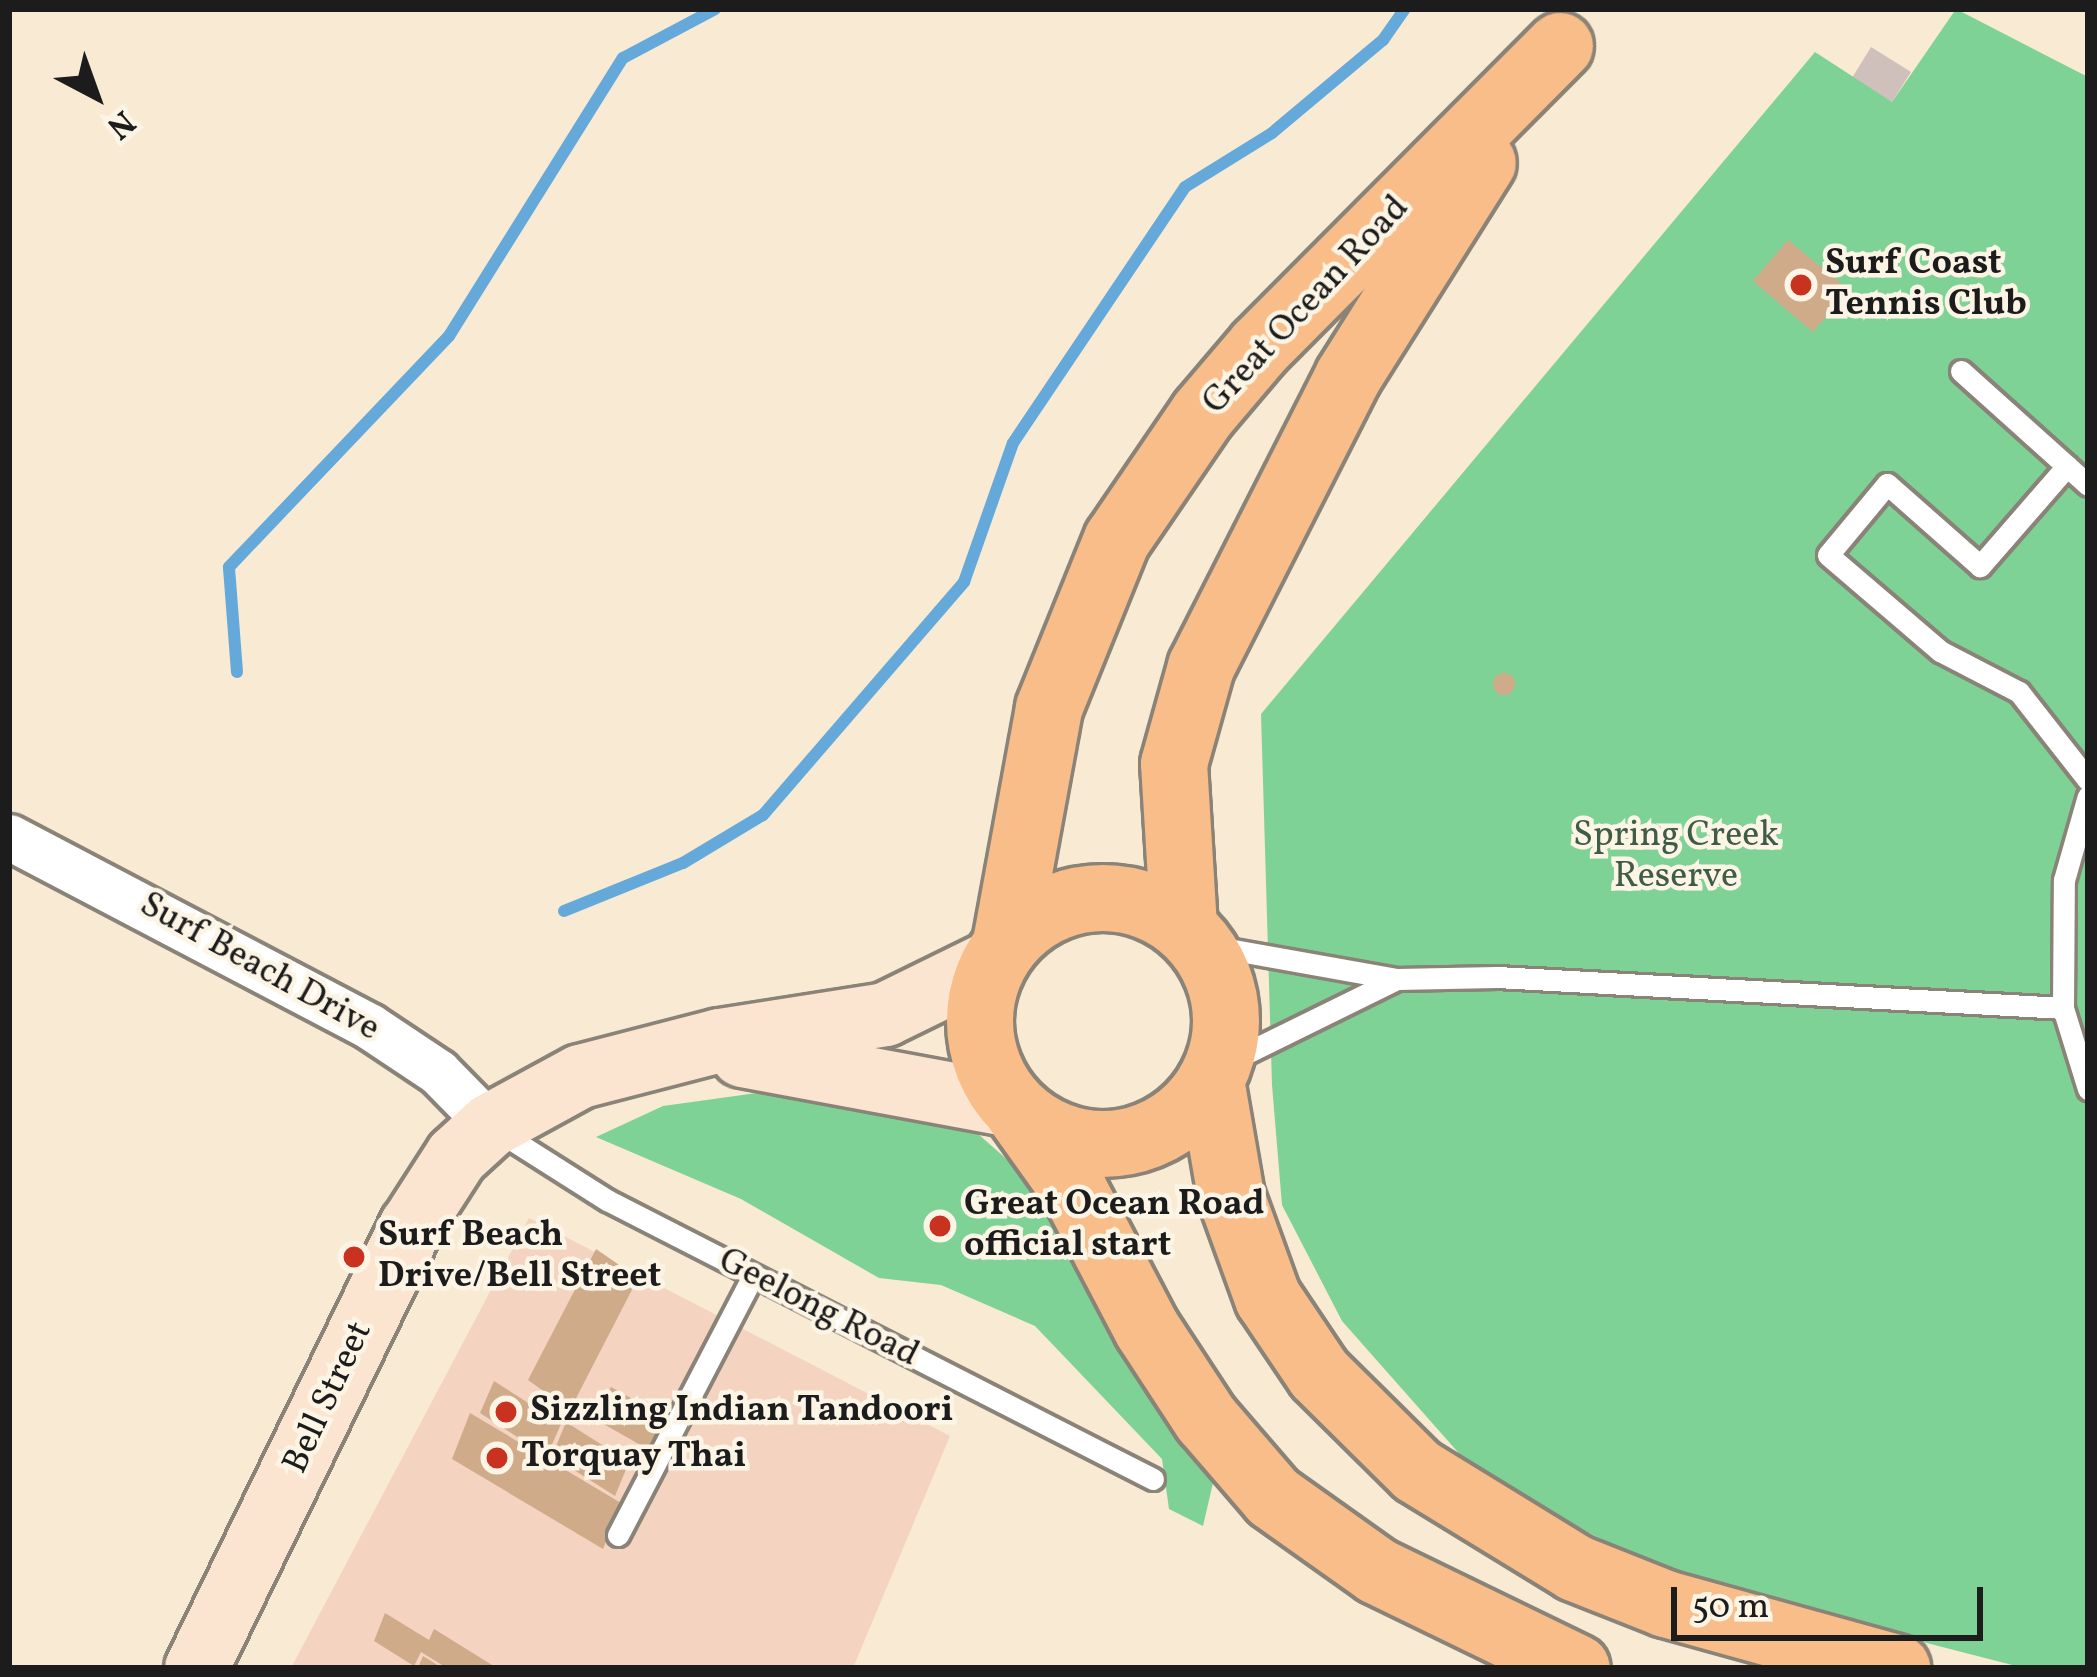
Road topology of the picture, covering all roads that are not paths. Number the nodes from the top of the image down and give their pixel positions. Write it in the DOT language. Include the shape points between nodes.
graph roads {
  1 [pos="1574,28"];
  2 [pos="1961,371"];
  3 [pos="2067,466"];
  4 [pos="2088,485"];
  5 [pos="2088,780"];
  6 [pos="2088,796"];
  7 [pos="9,837"];
  8 [pos="1192,935"];
  9 [pos="1001,952"];
  10 [pos="1397,979"];
  11 [pos="2063,1008"];
  12 [pos="671,1052"];
  13 [pos="1215,1073"];
  14 [pos="2088,1089"];
  15 [pos="1015,1109"];
  16 [pos="490,1125"];
  17 [pos="753,1276"];
  18 [pos="1154,1479"];
  19 [pos="618,1535"];
  20 [pos="196,1668"];
  21 [pos="1577,1668"];
  22 [pos="1897,1668"];
  1 -- 8 [label="main road, Great Ocean Road" via="1374,332 1201,667 1174,764"];
  1 -- 9 [label="main road, Great Ocean Road" via="1260,347 1203,414 1118,540 1048,708"];
  2 -- 3 [label="lane"];
  3 -- 4 [label="lane"];
  3 -- 5 [label="lane" via="1980,566 1887,484 1828,555 1940,651 2019,692"];
  6 -- 11 [label="lane" via="2064,880"];
  7 -- 16 [label="street, Surf Beach Drive" via="369,1026 438,1072"];
  8 -- 9 [label="main road" via="1125,898 1092,897 1045,913"];
  8 -- 10 [label="lane"];
  8 -- 13 [label="main road" via="1226,1003"];
  9 -- 12 [label="street, Bell Street" via="885,1014"];
  9 -- 15 [label="main road" via="979,1029 986,1065"];
  10 -- 11 [label="lane" via="1497,977"];
  10 -- 13 [label="lane"];
  11 -- 14 [label="lane"];
  12 -- 15 [label="street, Bell Street" via="790,1061"];
  12 -- 16 [label="street, Bell Street" via="580,1076"];
  13 -- 15 [label="main road" via="1189,1110 1123,1143 1049,1133"];
  13 -- 22 [label="main road" via="1231,1196 1268,1298 1319,1375 1403,1460 1449,1497 1575,1568 1666,1604"];
  15 -- 21 [label="main road" via="1074,1190 1147,1329 1206,1419 1273,1498 1377,1571"];
  16 -- 17 [label="lane, Geelong Road" via="596,1194"];
  16 -- 20 [label="street, Bell Street" via="456,1156 411,1226"];
  17 -- 18 [label="lane, Geelong Road"];
  17 -- 19 [label="lane"];
}
